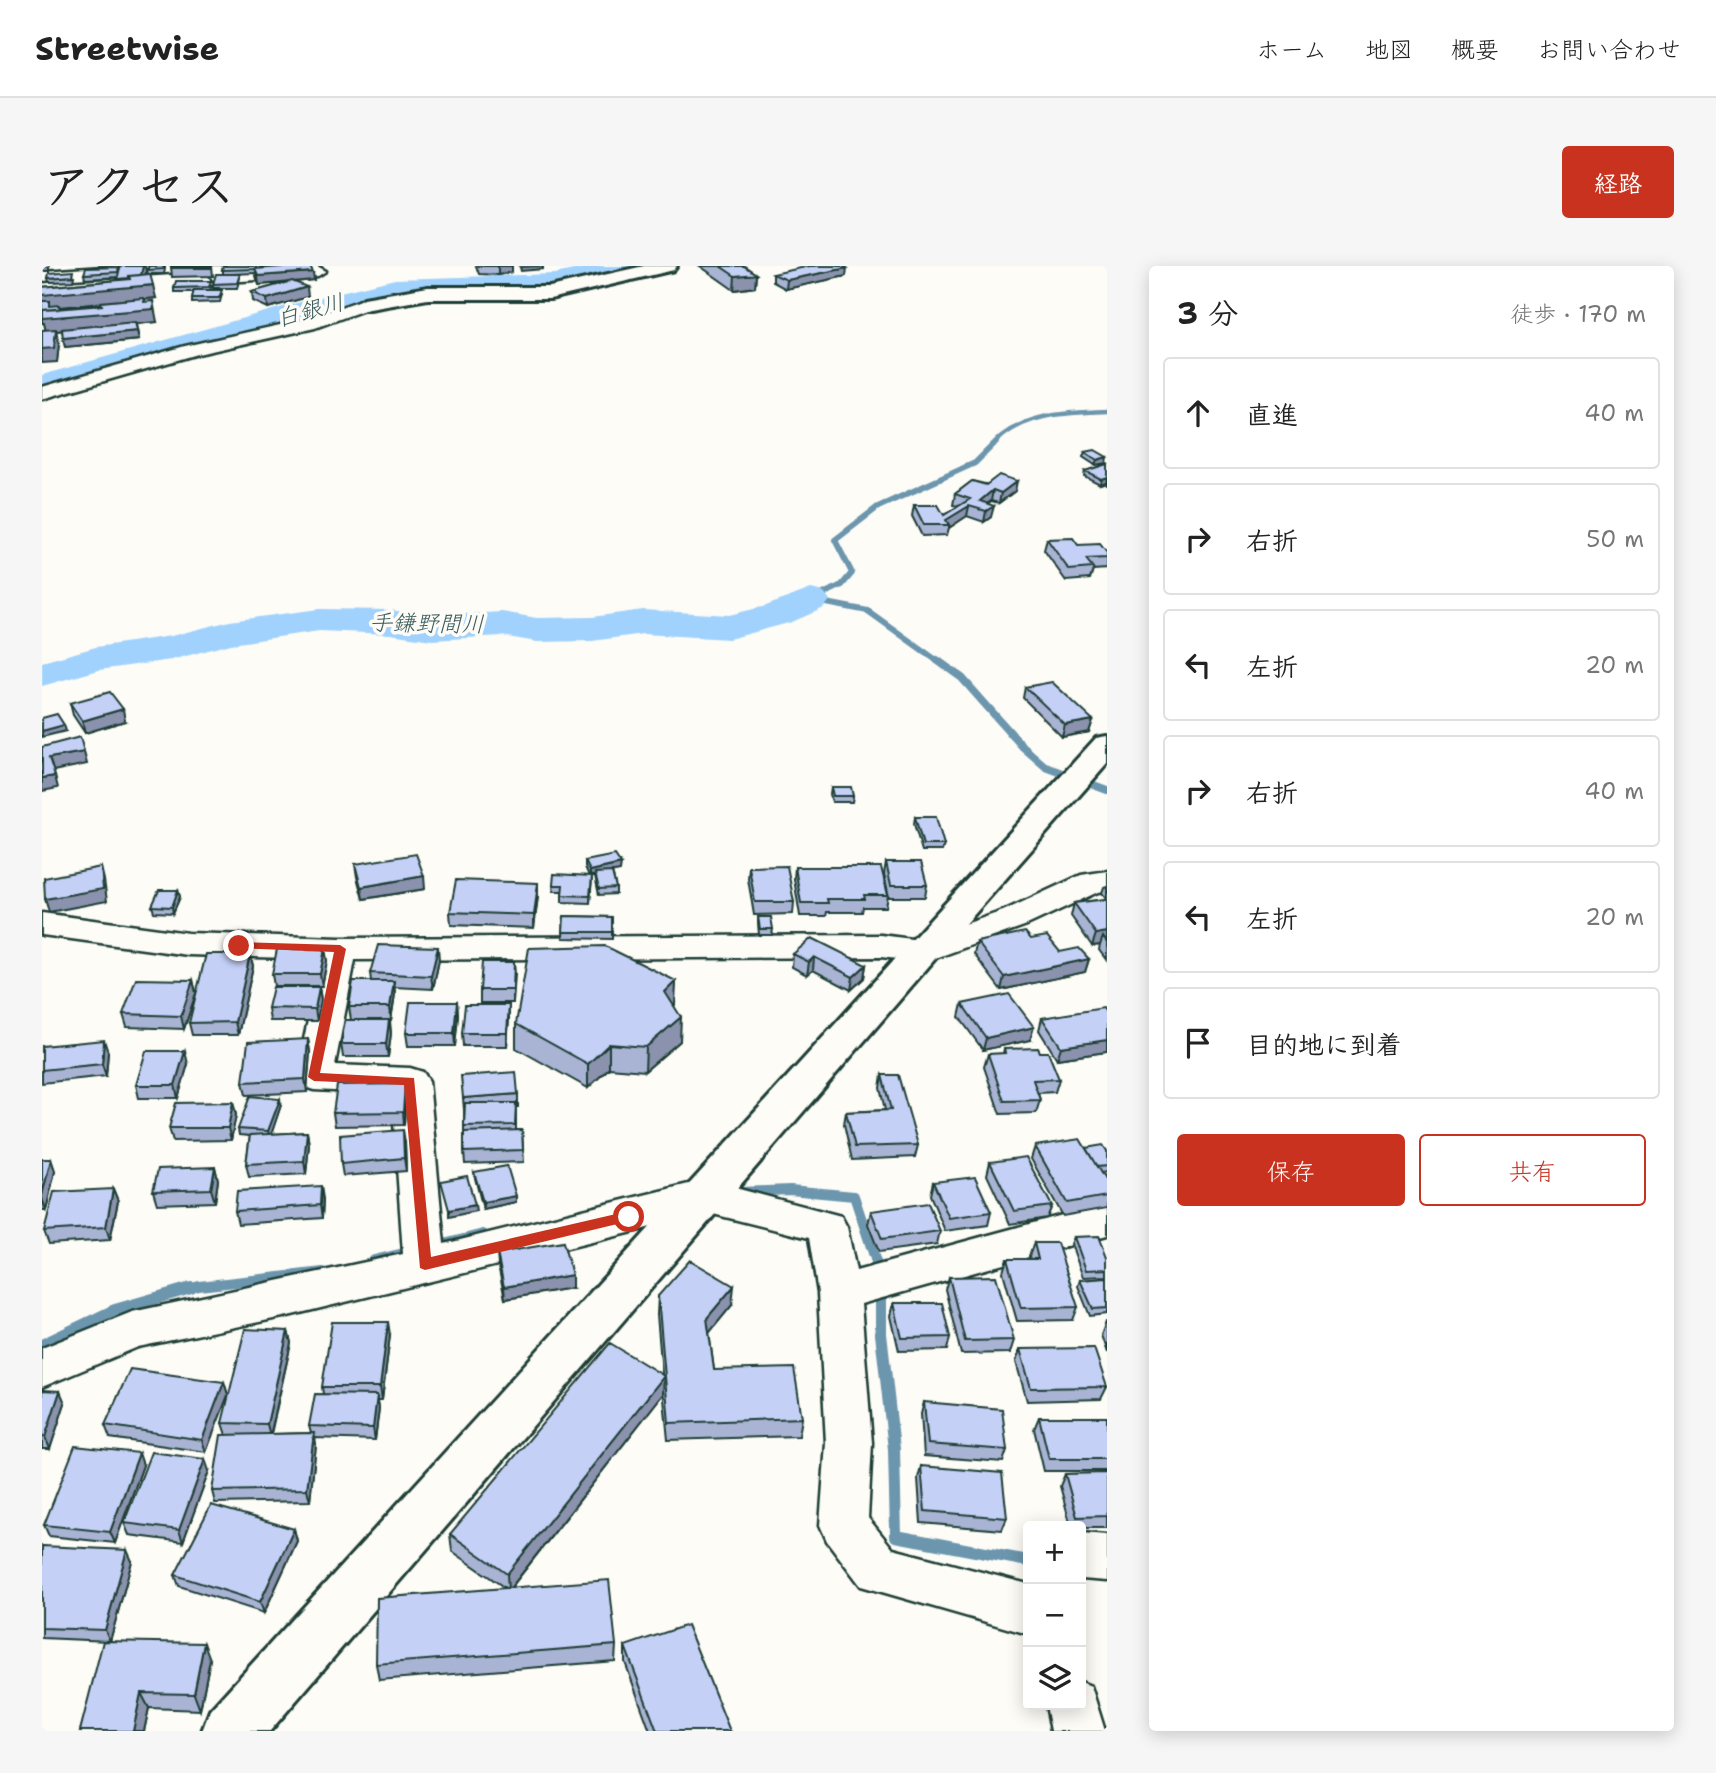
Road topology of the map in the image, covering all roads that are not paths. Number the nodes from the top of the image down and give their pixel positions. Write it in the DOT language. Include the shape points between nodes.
graph roads {
  1 [pos="196,266"];
  2 [pos="213,266"];
  3 [pos="668,266"];
  4 [pos="42,276"];
  5 [pos="338,286"];
  6 [pos="253,317"];
  7 [pos="42,375"];
  8 [pos="42,393"];
  9 [pos="1107,745"];
  10 [pos="1107,881"];
  11 [pos="42,924"];
  12 [pos="340,949"];
  13 [pos="920,951"];
  14 [pos="705,1196"];
  15 [pos="1107,1219"];
  16 [pos="425,1264"];
  17 [pos="839,1293"];
  18 [pos="42,1368"];
  19 [pos="1086,1556"];
  20 [pos="1107,1558"];
  21 [pos="1023,1608"];
  22 [pos="1073,1710"];
  23 [pos="231,1731"];
  24 [pos="1079,1731"];
  1 -- 4 [label="street"];
  2 -- 5 [label="street" via="218,267 219,276"];
  3 -- 5 [label="street" via="550,293 428,293"];
  5 -- 8 [label="street" via="337,315"];
  6 -- 7 [label="street"];
  9 -- 13 [label="street"];
  10 -- 13 [label="street" via="1091,882 1015,918"];
  11 -- 12 [label="street" via="188,944"];
  12 -- 13 [label="street" via="881,946"];
  12 -- 16 [label="street" via="314,1077 410,1081"];
  13 -- 14 [label="street"];
  14 -- 16 [label="street"];
  14 -- 17 [label="street" via="827,1227"];
  14 -- 23 [label="street"];
  15 -- 17 [label="street"];
  16 -- 18 [label="street" via="132,1330"];
  17 -- 21 [label="street" via="849,1443 844,1525 878,1569"];
  19 -- 20 [label="street"];
  22 -- 24 [label="street"];
}
